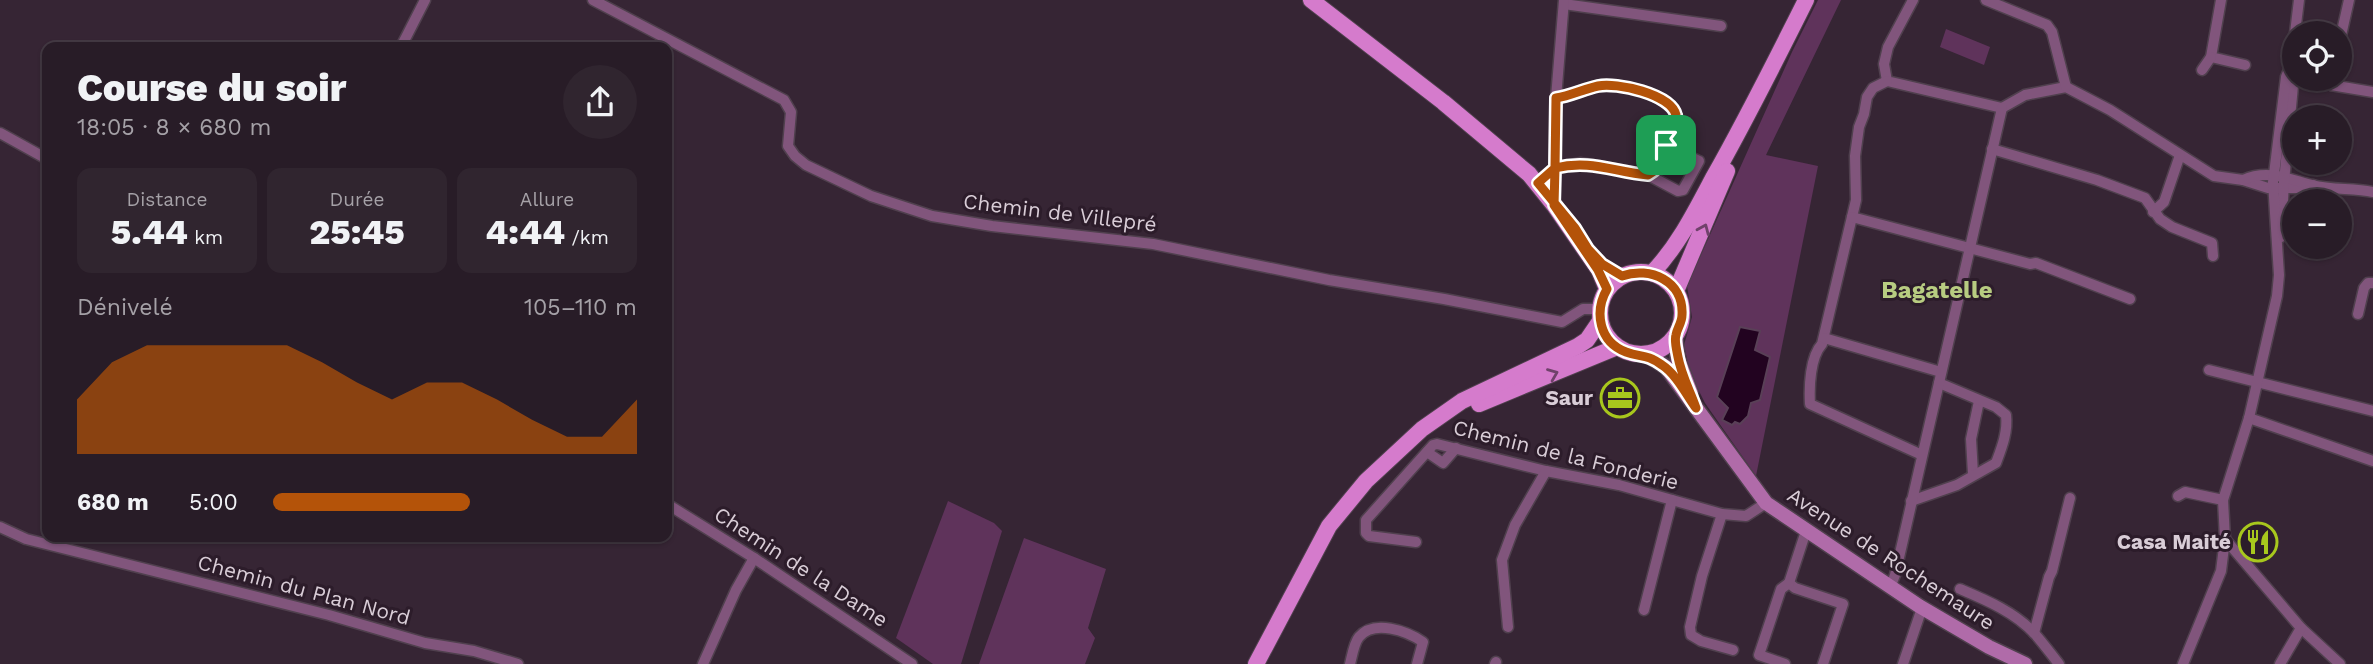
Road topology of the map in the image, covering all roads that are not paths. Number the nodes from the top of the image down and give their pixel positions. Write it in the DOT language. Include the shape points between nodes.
graph roads {
  1 [pos="425,0"];
  2 [pos="593,0"];
  3 [pos="1311,0"];
  4 [pos="1806,0"];
  5 [pos="1913,0"];
  6 [pos="1986,0"];
  7 [pos="2221,0"];
  8 [pos="2299,0"];
  9 [pos="2349,0"];
  10 [pos="1564,2"];
  11 [pos="2297,21"];
  12 [pos="2344,21"];
  13 [pos="1721,26"];
  14 [pos="404,42"];
  15 [pos="2211,57"];
  16 [pos="2245,65"];
  17 [pos="2202,70"];
  18 [pos="1887,81"];
  19 [pos="2066,87"];
  20 [pos="2352,87"];
  21 [pos="2284,91"];
  22 [pos="2291,91"];
  23 [pos="2373,92"];
  24 [pos="1556,98"];
  25 [pos="1758,98"];
  26 [pos="2002,108"];
  27 [pos="0,133"];
  28 [pos="1666,145"];
  29 [pos="1993,149"];
  30 [pos="2180,155"];
  31 [pos="42,156"];
  32 [pos="1555,168"];
  33 [pos="1648,175"];
  34 [pos="2279,182"];
  35 [pos="1538,183"];
  36 [pos="2373,192"];
  37 [pos="1554,205"];
  38 [pos="2153,212"];
  39 [pos="1852,217"];
  40 [pos="1970,247"];
  41 [pos="2213,257"];
  42 [pos="2278,257"];
  43 [pos="1652,273"];
  44 [pos="1622,276"];
  45 [pos="2373,283"];
  46 [pos="1607,289"];
  47 [pos="1676,291"];
  48 [pos="2130,299"];
  49 [pos="2358,314"];
  50 [pos="1600,315"];
  51 [pos="1675,337"];
  52 [pos="1824,338"];
  53 [pos="1617,347"];
  54 [pos="1646,355"];
  55 [pos="2209,370"];
  56 [pos="1940,378"];
  57 [pos="2259,381"];
  58 [pos="1979,401"];
  59 [pos="1696,408"];
  60 [pos="2373,411"];
  61 [pos="2249,418"];
  62 [pos="1422,429"];
  63 [pos="1457,448"];
  64 [pos="1427,452"];
  65 [pos="1922,455"];
  66 [pos="2373,461"];
  67 [pos="1546,471"];
  68 [pos="1973,474"];
  69 [pos="2178,496"];
  70 [pos="2070,498"];
  71 [pos="1672,500"];
  72 [pos="2223,500"];
  73 [pos="1911,501"];
  74 [pos="1766,503"];
  75 [pos="672,507"];
  76 [pos="1721,514"];
  77 [pos="0,527"];
  78 [pos="1806,531"];
  79 [pos="2225,539"];
  80 [pos="1416,542"];
  81 [pos="754,558"];
  82 [pos="1788,583"];
  83 [pos="1891,588"];
  84 [pos="1960,589"];
  85 [pos="1922,608"];
  86 [pos="1644,610"];
  87 [pos="1508,627"];
  88 [pos="2301,628"];
  89 [pos="2034,633"];
  90 [pos="1733,650"];
  91 [pos="518,664"];
  92 [pos="703,664"];
  93 [pos="912,664"];
  94 [pos="1256,664"];
  95 [pos="1350,664"];
  96 [pos="1417,664"];
  97 [pos="1784,664"];
  98 [pos="1823,664"];
  99 [pos="1903,664"];
  100 [pos="2025,664"];
  101 [pos="2059,664"];
  102 [pos="2183,664"];
  103 [pos="2280,664"];
  104 [pos="2340,664"];
  1 -- 14 [label="street"];
  2 -- 50 [label="street, Chemin de Villepré" via="784,100 791,112 788,146 806,165 871,196 933,216 1153,244 1562,322 1583,309"];
  3 -- 35 [label="main road" via="1462,117"];
  4 -- 25 [label="main road"];
  5 -- 18 [label="street" via="1888,47"];
  6 -- 19 [label="street" via="2047,25"];
  7 -- 15 [label="street"];
  8 -- 11 [label="street"];
  9 -- 12 [label="street"];
  10 -- 13 [label="street"];
  10 -- 24 [label="street"];
  15 -- 16 [label="street"];
  15 -- 17 [label="street"];
  18 -- 26 [label="street"];
  18 -- 39 [label="street" via="1867,97 1859,127"];
  19 -- 26 [label="street" via="2025,95"];
  19 -- 30 [label="street"];
  20 -- 23 [label="street"];
  21 -- 34 [label="street"];
  22 -- 34 [label="street"];
  24 -- 28 [label="street" via="1609,85 1653,94 1676,113 1677,123"];
  24 -- 32 [label="street"];
  25 -- 43 [label="main road" via="1668,257"];
  47 -- 25 [label="main road, one-way"];
  26 -- 29 [label="street"];
  27 -- 31 [label="street"];
  28 -- 33 [label="street"];
  28 -- 33 [label="street" via="1699,161 1683,190"];
  29 -- 38 [label="street" via="2145,198"];
  29 -- 40 [label="street"];
  30 -- 34 [label="street" via="2214,176 2251,184"];
  30 -- 38 [label="street" via="2164,202"];
  32 -- 33 [label="street" via="1595,164"];
  32 -- 35 [label="street"];
  32 -- 37 [label="street"];
  34 -- 36 [label="street"];
  34 -- 42 [label="street"];
  34 -- 42 [label="street"];
  35 -- 37 [label="main road"];
  37 -- 44 [label="main road" via="1602,264"];
  37 -- 46 [label="main road"];
  38 -- 41 [label="street" via="2172,227 2212,243"];
  39 -- 40 [label="street"];
  39 -- 52 [label="street"];
  40 -- 48 [label="street" via="2036,263"];
  40 -- 56 [label="street"];
  42 -- 57 [label="street" via="2277,296"];
  43 -- 44 [label="main road"];
  43 -- 47 [label="main road"];
  44 -- 46 [label="main road"];
  45 -- 49 [label="street" via="2364,288"];
  46 -- 50 [label="main road"];
  47 -- 51 [label="main road" via="1682,314"];
  50 -- 53 [label="main road" via="1609,340"];
  50 -- 62 [label="main road" via="1587,340 1578,346 1462,401"];
  51 -- 54 [label="main road"];
  51 -- 59 [label="street, Avenue de Rochemaure"];
  52 -- 56 [label="street"];
  52 -- 65 [label="street" via="1814,358 1810,404"];
  53 -- 54 [label="main road"];
  62 -- 53 [label="main road, one-way"];
  54 -- 59 [label="street, Avenue de Rochemaure" via="1665,367"];
  55 -- 57 [label="street"];
  56 -- 58 [label="street"];
  56 -- 65 [label="street"];
  57 -- 60 [label="street"];
  57 -- 61 [label="street"];
  58 -- 68 [label="street" via="1971,439"];
  58 -- 68 [label="street" via="2006,415 2007,426 1996,463"];
  59 -- 74 [label="street, Avenue de Rochemaure"];
  61 -- 66 [label="street"];
  61 -- 72 [label="street"];
  62 -- 94 [label="main road" via="1366,481 1329,526"];
  63 -- 64 [label="street, Chemin de la Fonderie" via="1437,444"];
  63 -- 64 [label="street" via="1443,463"];
  63 -- 67 [label="street, Chemin de la Fonderie"];
  64 -- 80 [label="street, Chemin de la Fonderie" via="1364,527 1369,536"];
  65 -- 73 [label="street"];
  67 -- 71 [label="street, Chemin de la Fonderie"];
  67 -- 87 [label="street" via="1515,525 1502,560"];
  68 -- 73 [label="street" via="1957,485"];
  69 -- 72 [label="street" via="2185,492"];
  70 -- 89 [label="street"];
  71 -- 76 [label="street, Chemin de la Fonderie"];
  71 -- 86 [label="street"];
  72 -- 79 [label="street"];
  73 -- 83 [label="street"];
  74 -- 76 [label="street, Chemin de la Fonderie" via="1746,516"];
  74 -- 78 [label="street, Avenue de Rochemaure"];
  75 -- 81 [label="street, Chemin de la Dame"];
  76 -- 90 [label="street" via="1690,627 1691,635"];
  77 -- 91 [label="street, Chemin du Plan Nord" via="26,539"];
  78 -- 82 [label="street"];
  78 -- 83 [label="street, Avenue de Rochemaure"];
  79 -- 88 [label="street"];
  79 -- 102 [label="street" via="2221,571"];
  81 -- 92 [label="street"];
  81 -- 93 [label="street, Chemin de la Dame"];
  82 -- 97 [label="street" via="1781,589 1759,656"];
  82 -- 98 [label="street" via="1843,604"];
  83 -- 85 [label="street, Avenue de Rochemaure"];
  84 -- 89 [label="street" via="1991,603"];
  85 -- 99 [label="street"];
  85 -- 100 [label="street, Avenue de Rochemaure"];
  88 -- 103 [label="street"];
  88 -- 104 [label="street"];
  89 -- 101 [label="street"];
  95 -- 96 [label="street" via="1357,638 1377,627 1423,642"];
}
